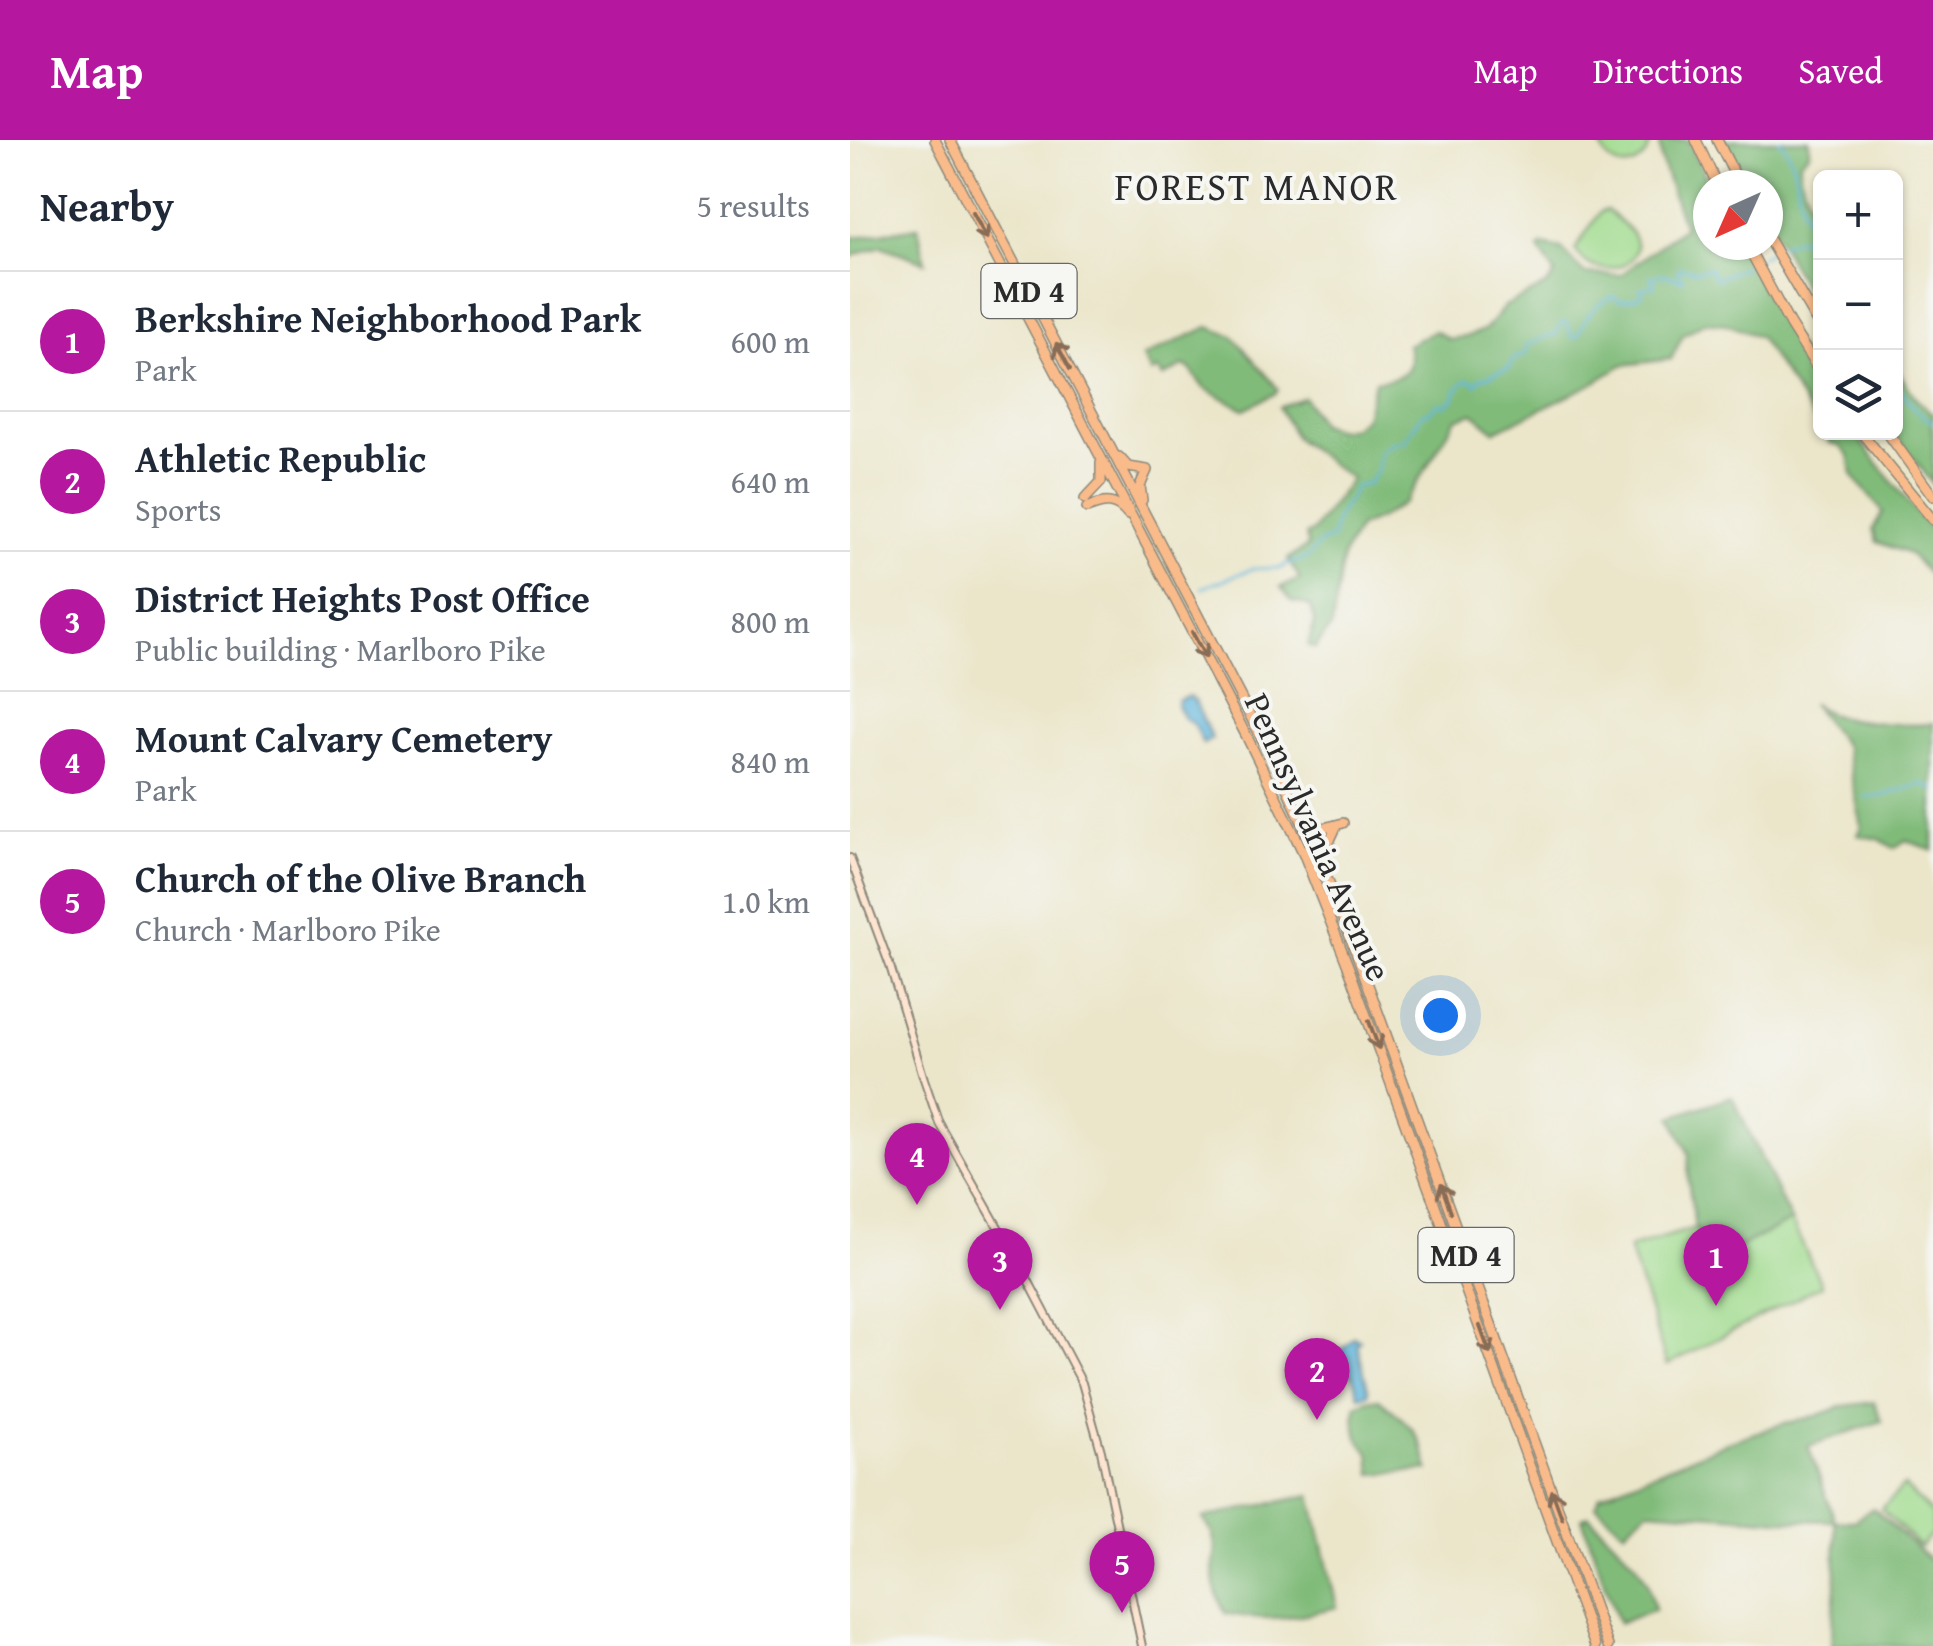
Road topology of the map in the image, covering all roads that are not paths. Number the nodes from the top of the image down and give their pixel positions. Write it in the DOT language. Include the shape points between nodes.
graph roads {
  1 [pos="935,140"];
  2 [pos="950,140"];
  3 [pos="1696,140"];
  4 [pos="1717,140"];
  5 [pos="1710,170"];
  6 [pos="1732,170"];
  7 [pos="1755,260"];
  8 [pos="1781,260"];
  9 [pos="1813,317"];
  10 [pos="1813,363"];
  11 [pos="1868,440"];
  12 [pos="1893,440"];
  13 [pos="1108,442"];
  14 [pos="1100,456"];
  15 [pos="1933,496"];
  16 [pos="1933,520"];
  17 [pos="1150,525"];
  18 [pos="1140,530"];
  19 [pos="1290,795"];
  20 [pos="850,858"];
  21 [pos="1331,886"];
  22 [pos="1142,1646"];
  23 [pos="1592,1646"];
  24 [pos="1612,1646"];
  1 -- 14 [label="highway, Pennsylvania Avenue / MD 4, one-way"];
  13 -- 2 [label="highway, Pennsylvania Avenue / MD 4, one-way"];
  3 -- 5 [label="highway"];
  4 -- 6 [label="highway"];
  7 -- 10 [label="highway"];
  8 -- 9 [label="highway"];
  11 -- 16 [label="highway"];
  12 -- 15 [label="highway"];
  13 -- 17 [label="highway, Pennsylvania Avenue / MD 4"];
  13 -- 17 [label="highway" via="1126,465 1147,470 1140,488"];
  14 -- 18 [label="highway, Pennsylvania Avenue / MD 4"];
  14 -- 18 [label="highway" via="1102,480 1086,504 1116,504"];
  17 -- 19 [label="highway, Pennsylvania Avenue / MD 4"];
  18 -- 23 [label="highway, Pennsylvania Avenue / MD 4, one-way" via="1315,881"];
  19 -- 21 [label="highway, Pennsylvania Avenue / MD 4"];
  19 -- 21 [label="highway" via="1312,826 1339,826 1324,854"];
  20 -- 22 [label="main road" via="938,1121 1082,1383"];
  24 -- 21 [label="highway, Pennsylvania Avenue / MD 4, one-way"];
}
